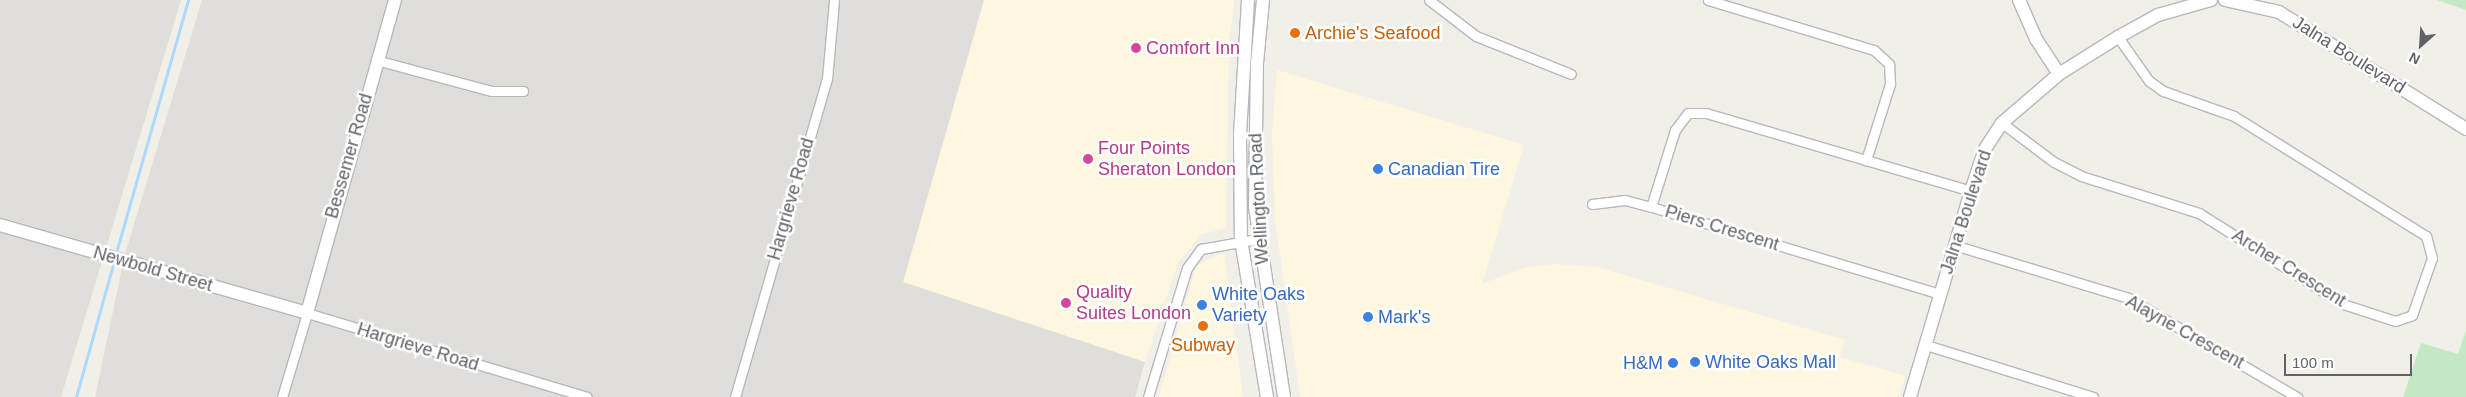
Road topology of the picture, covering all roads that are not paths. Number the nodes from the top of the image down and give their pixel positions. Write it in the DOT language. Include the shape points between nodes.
graph roads {
  1 [pos="395,0"];
  2 [pos="834,0"];
  3 [pos="1248,0"];
  4 [pos="1263,0"];
  5 [pos="1429,0"];
  6 [pos="1708,0"];
  7 [pos="2019,0"];
  8 [pos="2211,0"];
  9 [pos="2225,0"];
  10 [pos="2118,37"];
  11 [pos="376,60"];
  12 [pos="1571,74"];
  13 [pos="2060,74"];
  14 [pos="524,91"];
  15 [pos="2002,123"];
  16 [pos="2466,129"];
  17 [pos="1866,160"];
  18 [pos="1971,191"];
  19 [pos="1592,204"];
  20 [pos="1652,207"];
  21 [pos="0,226"];
  22 [pos="1257,239"];
  23 [pos="1241,240"];
  24 [pos="1954,245"];
  25 [pos="1940,294"];
  26 [pos="307,313"];
  27 [pos="1926,345"];
  28 [pos="282,397"];
  29 [pos="587,397"];
  30 [pos="735,397"];
  31 [pos="1148,397"];
  32 [pos="1267,397"];
  33 [pos="1284,397"];
  34 [pos="1910,397"];
  35 [pos="2093,397"];
  36 [pos="2297,397"];
  1 -- 11 [label="street, Bessemer Road"];
  2 -- 30 [label="street, Hargrieve Road" via="834,44 827,79"];
  3 -- 23 [label="street, Wellington Road" via="1240,124"];
  4 -- 22 [label="street, Wellington Road" via="1254,142"];
  5 -- 12 [label="street" via="1476,36"];
  6 -- 17 [label="street" via="1874,50 1889,64 1890,84"];
  7 -- 13 [label="street" via="2036,39"];
  8 -- 10 [label="street, Jalna Boulevard" via="2158,15"];
  9 -- 16 [label="street, Jalna Boulevard" via="2278,12"];
  10 -- 13 [label="street, Jalna Boulevard"];
  10 -- 15 [label="street, Archer Crescent" via="2149,81 2163,91 2234,116 2426,236 2432,258 2412,315 2394,321 2343,304 2199,213 2081,176 2054,162"];
  11 -- 14 [label="street" via="492,91"];
  11 -- 26 [label="street, Bessemer Road"];
  13 -- 15 [label="street, Jalna Boulevard"];
  15 -- 18 [label="street, Jalna Boulevard" via="1985,149"];
  17 -- 18 [label="street, Piers Crescent"];
  17 -- 20 [label="street, Piers Crescent" via="1706,113 1688,113 1676,130"];
  18 -- 24 [label="street, Jalna Boulevard"];
  19 -- 20 [label="street" via="1625,200"];
  20 -- 25 [label="street, Piers Crescent"];
  21 -- 26 [label="street, Newbold Street"];
  22 -- 23 [label="street"];
  22 -- 33 [label="street, Wellington Road"];
  23 -- 31 [label="street" via="1201,249 1187,268"];
  23 -- 32 [label="street, Wellington Road"];
  24 -- 25 [label="street, Jalna Boulevard"];
  24 -- 36 [label="street, Alayne Crescent" via="2128,298"];
  25 -- 27 [label="street, Jalna Boulevard"];
  26 -- 28 [label="street"];
  26 -- 29 [label="street, Hargrieve Road"];
  27 -- 34 [label="street, Jalna Boulevard"];
  27 -- 35 [label="street"];
}
